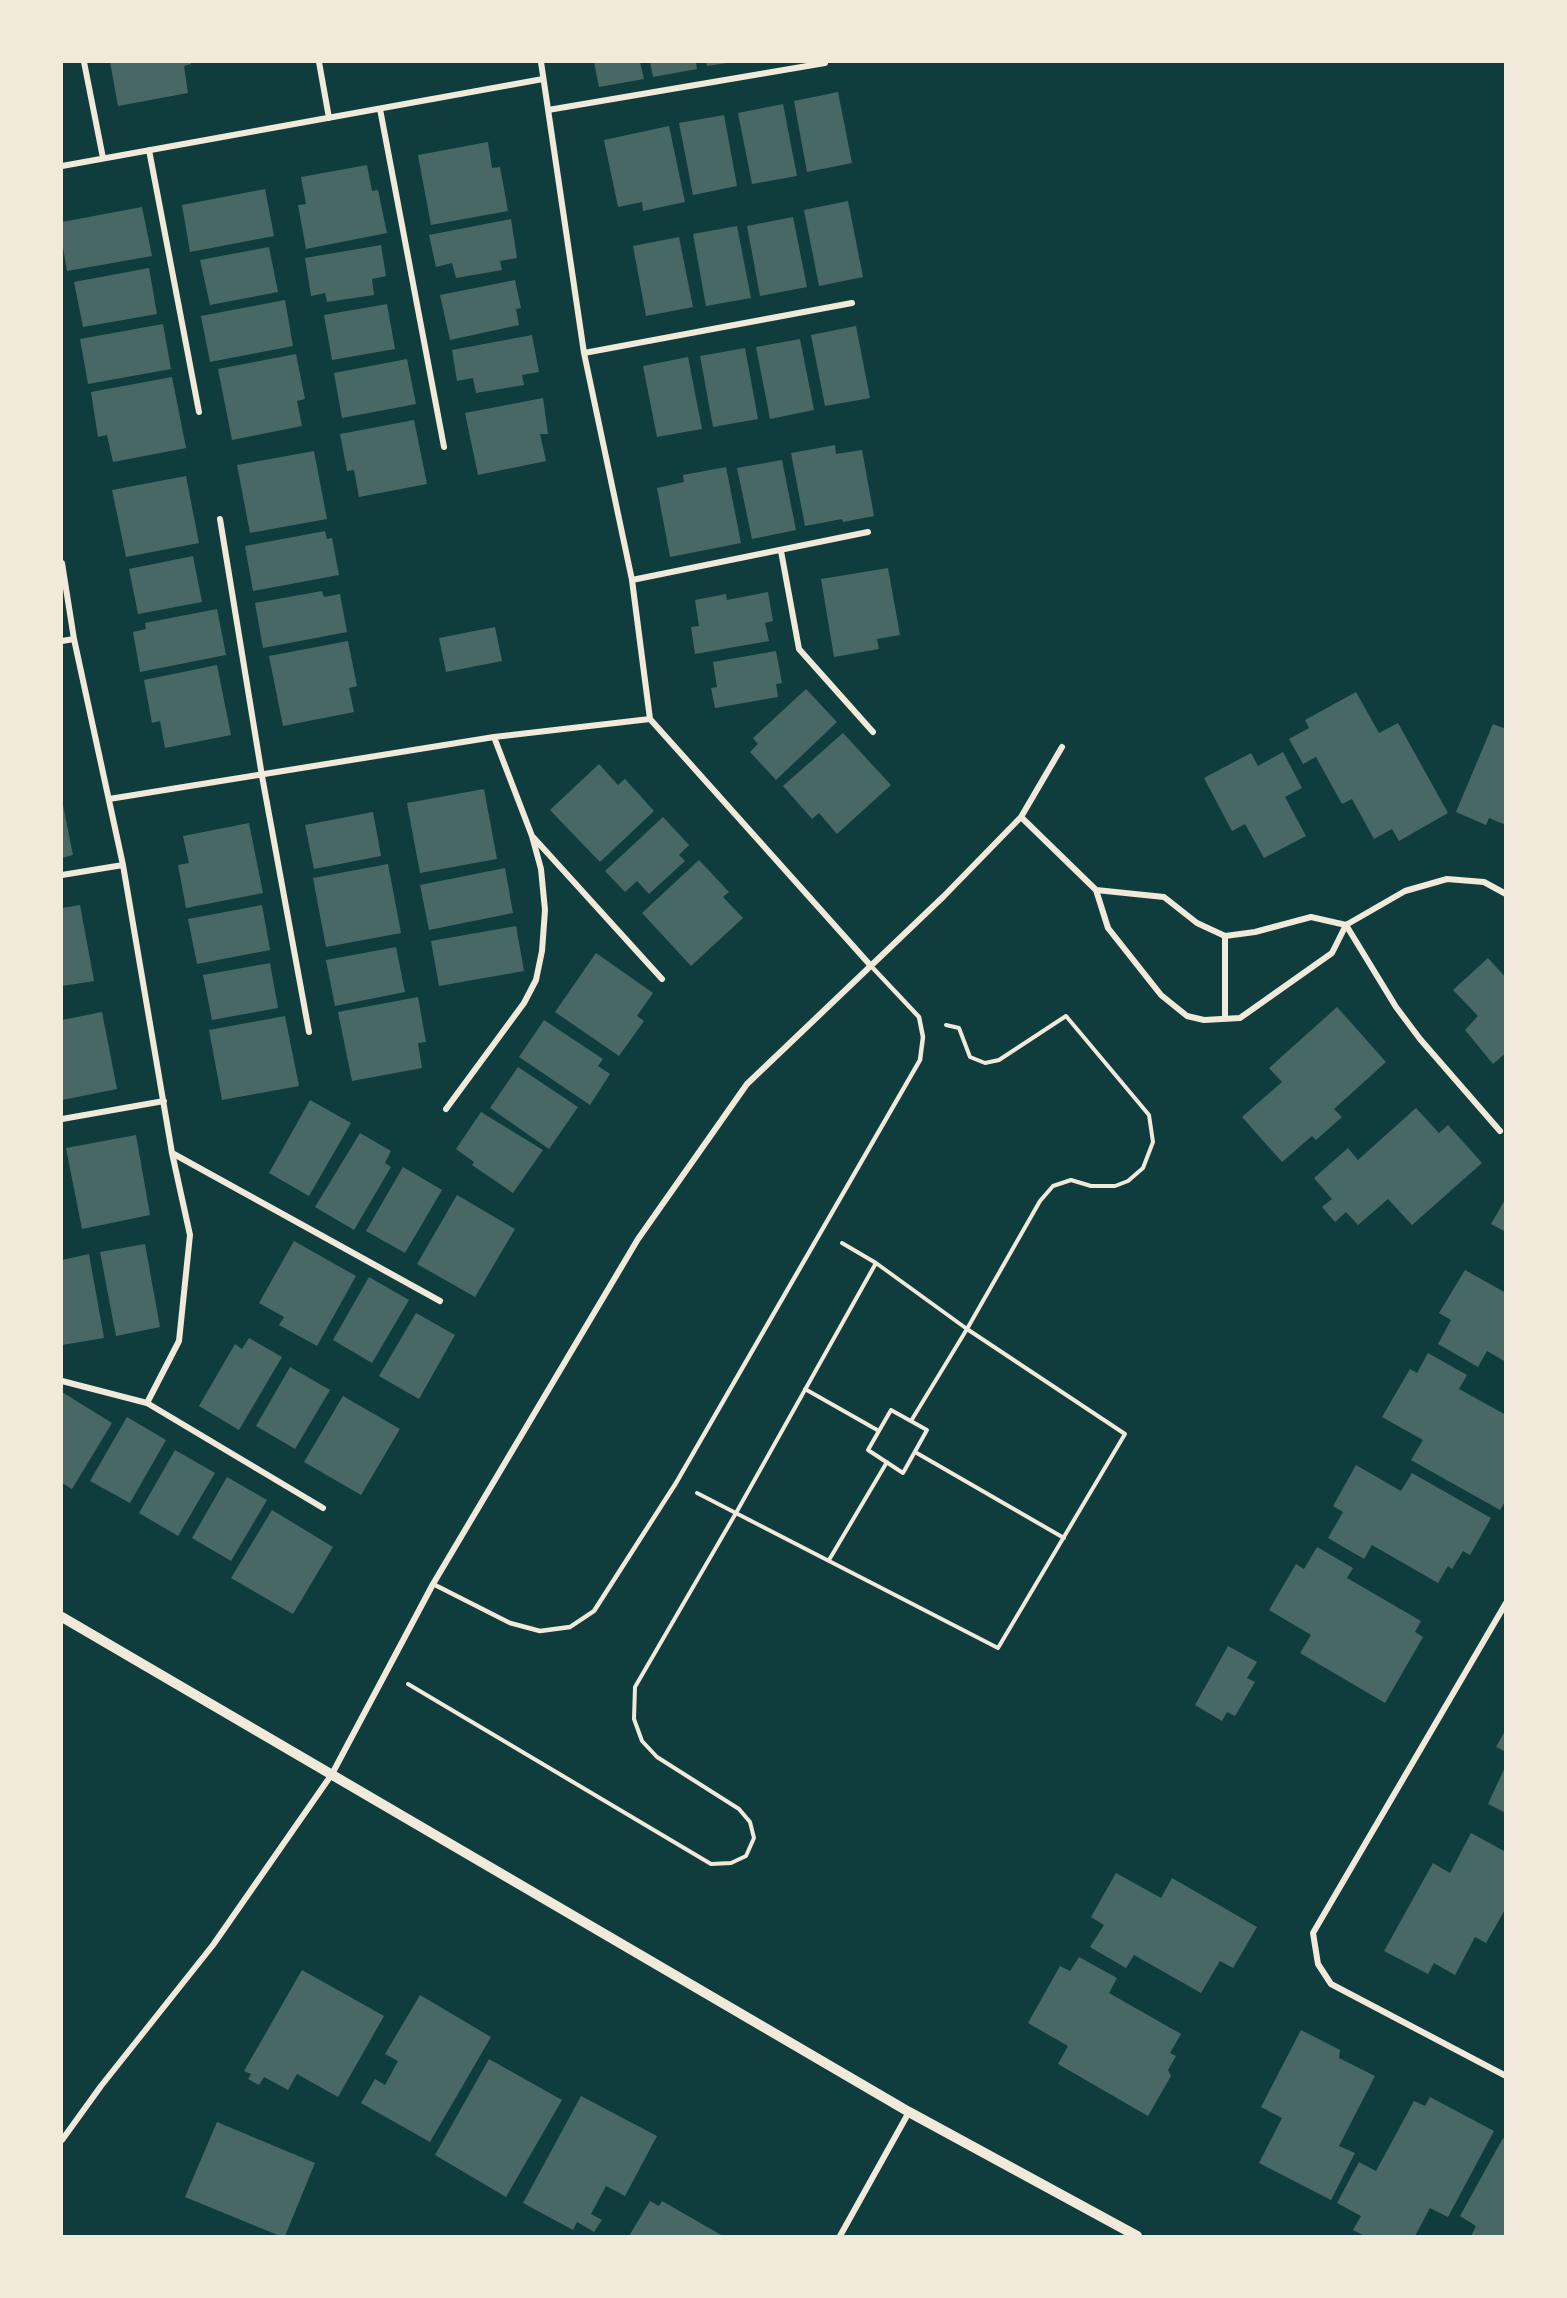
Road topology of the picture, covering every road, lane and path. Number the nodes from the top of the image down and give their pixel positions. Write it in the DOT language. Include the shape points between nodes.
graph roads {
  1 [pos="84,62"];
  2 [pos="319,62"];
  3 [pos="541,62"];
  4 [pos="825,63"];
  5 [pos="543,79"];
  6 [pos="380,109"];
  7 [pos="548,110"];
  8 [pos="329,118"];
  9 [pos="149,150"];
  10 [pos="102,158"];
  11 [pos="62,166"];
  12 [pos="852,303"];
  13 [pos="584,353"];
  14 [pos="199,412"];
  15 [pos="444,447"];
  16 [pos="220,519"];
  17 [pos="868,532"];
  18 [pos="781,551"];
  19 [pos="62,563"];
  20 [pos="632,580"];
  21 [pos="74,639"];
  22 [pos="62,641"];
  23 [pos="650,719"];
  24 [pos="873,732"];
  25 [pos="494,737"];
  26 [pos="1062,747"];
  27 [pos="262,776"];
  28 [pos="109,799"];
  29 [pos="1021,817"];
  30 [pos="532,836"];
  31 [pos="123,865"];
  32 [pos="62,875"];
  33 [pos="1096,890"];
  34 [pos="1506,894"];
  35 [pos="1346,925"];
  36 [pos="1225,936"];
  37 [pos="871,966"];
  38 [pos="662,979"];
  39 [pos="919,1017"];
  40 [pos="1225,1019"];
  41 [pos="309,1032"];
  42 [pos="164,1101"];
  43 [pos="446,1109"];
  44 [pos="62,1119"];
  45 [pos="1500,1131"];
  46 [pos="172,1153"];
  47 [pos="820,1231"];
  48 [pos="876,1263"];
  49 [pos="440,1301"];
  50 [pos="967,1329"];
  51 [pos="62,1381"];
  52 [pos="805,1389"];
  53 [pos="147,1403"];
  54 [pos="910,1420"];
  55 [pos="879,1431"];
  56 [pos="915,1452"];
  57 [pos="887,1462"];
  58 [pos="676,1483"];
  59 [pos="322,1508"];
  60 [pos="736,1513"];
  61 [pos="1064,1538"];
  62 [pos="829,1560"];
  63 [pos="433,1584"];
  64 [pos="1506,1603"];
  65 [pos="62,1617"];
  66 [pos="387,1671"];
  67 [pos="332,1774"];
  68 [pos="1506,2076"];
  69 [pos="909,2112"];
  70 [pos="62,2140"];
  71 [pos="840,2236"];
  72 [pos="1137,2236"];
  1 -- 10 [label="street"];
  2 -- 8 [label="street"];
  3 -- 5 [label="street"];
  4 -- 7 [label="street"];
  5 -- 6 [label="street"];
  5 -- 7 [label="street"];
  6 -- 8 [label="street"];
  6 -- 15 [label="street"];
  7 -- 13 [label="street"];
  8 -- 9 [label="street"];
  9 -- 10 [label="street"];
  9 -- 14 [label="street"];
  10 -- 11 [label="street"];
  12 -- 13 [label="street"];
  13 -- 20 [label="street"];
  16 -- 27 [label="street"];
  17 -- 18 [label="street"];
  18 -- 20 [label="street"];
  18 -- 24 [label="street" via="799,649"];
  19 -- 21 [label="street"];
  20 -- 23 [label="street"];
  21 -- 22 [label="street"];
  21 -- 28 [label="street"];
  23 -- 25 [label="street"];
  23 -- 37 [label="street"];
  25 -- 27 [label="street"];
  25 -- 30 [label="street"];
  26 -- 29 [label="street"];
  27 -- 28 [label="street"];
  27 -- 41 [label="street"];
  28 -- 31 [label="street"];
  29 -- 33 [label="street"];
  29 -- 37 [label="street"];
  30 -- 38 [label="street"];
  30 -- 43 [label="street" via="541,869 545,910 536,980 524,1003"];
  31 -- 32 [label="street"];
  31 -- 42 [label="street"];
  33 -- 36 [label="street" via="1164,897 1197,923"];
  33 -- 40 [label="street" via="1108,928 1161,995 1187,1016"];
  34 -- 35 [label="street" via="1484,882 1447,879 1405,891"];
  35 -- 36 [label="street" via="1311,917"];
  35 -- 40 [label="street" via="1332,953 1240,1018"];
  35 -- 45 [label="street" via="1396,1007"];
  36 -- 40 [label="street"];
  37 -- 39 [label="lane"];
  37 -- 63 [label="street" via="747,1084 638,1239"];
  39 -- 47 [label="lane" via="923,1037 921,1060"];
  39 -- 50 [label="path" via="959,1028 970,1057 985,1063 999,1060 1066,1016 1149,1115 1152,1133 1153,1142 1143,1168 1128,1181 1115,1186 1091,1186 1071,1180 1053,1186 1040,1201"];
  42 -- 44 [label="street"];
  42 -- 46 [label="street"];
  46 -- 49 [label="street"];
  46 -- 53 [label="street" via="190,1235 179,1341"];
  47 -- 48 [label="path"];
  47 -- 58 [label="lane"];
  48 -- 50 [label="path"];
  48 -- 52 [label="path"];
  50 -- 54 [label="path"];
  50 -- 61 [label="path" via="1125,1434"];
  51 -- 53 [label="street"];
  52 -- 55 [label="path"];
  52 -- 60 [label="path"];
  53 -- 59 [label="street"];
  54 -- 55 [label="path" via="891,1410"];
  54 -- 56 [label="path" via="927,1430"];
  55 -- 57 [label="path" via="868,1450"];
  56 -- 57 [label="path" via="903,1473"];
  56 -- 61 [label="path"];
  57 -- 62 [label="path"];
  58 -- 60 [label="path"];
  58 -- 63 [label="lane" via="594,1611 570,1627 540,1631 510,1623"];
  60 -- 62 [label="path"];
  60 -- 66 [label="path" via="635,1687 634,1719 642,1741 657,1758 739,1809 750,1822 754,1838 746,1856 731,1863 711,1864"];
  61 -- 62 [label="path" via="998,1648"];
  63 -- 66 [label="street"];
  64 -- 68 [label="street" via="1313,1933 1318,1964 1330,1984"];
  65 -- 67 [label="street"];
  66 -- 67 [label="street"];
  67 -- 69 [label="street"];
  67 -- 70 [label="street" via="213,1945"];
  69 -- 71 [label="street"];
  69 -- 72 [label="street"];
}
